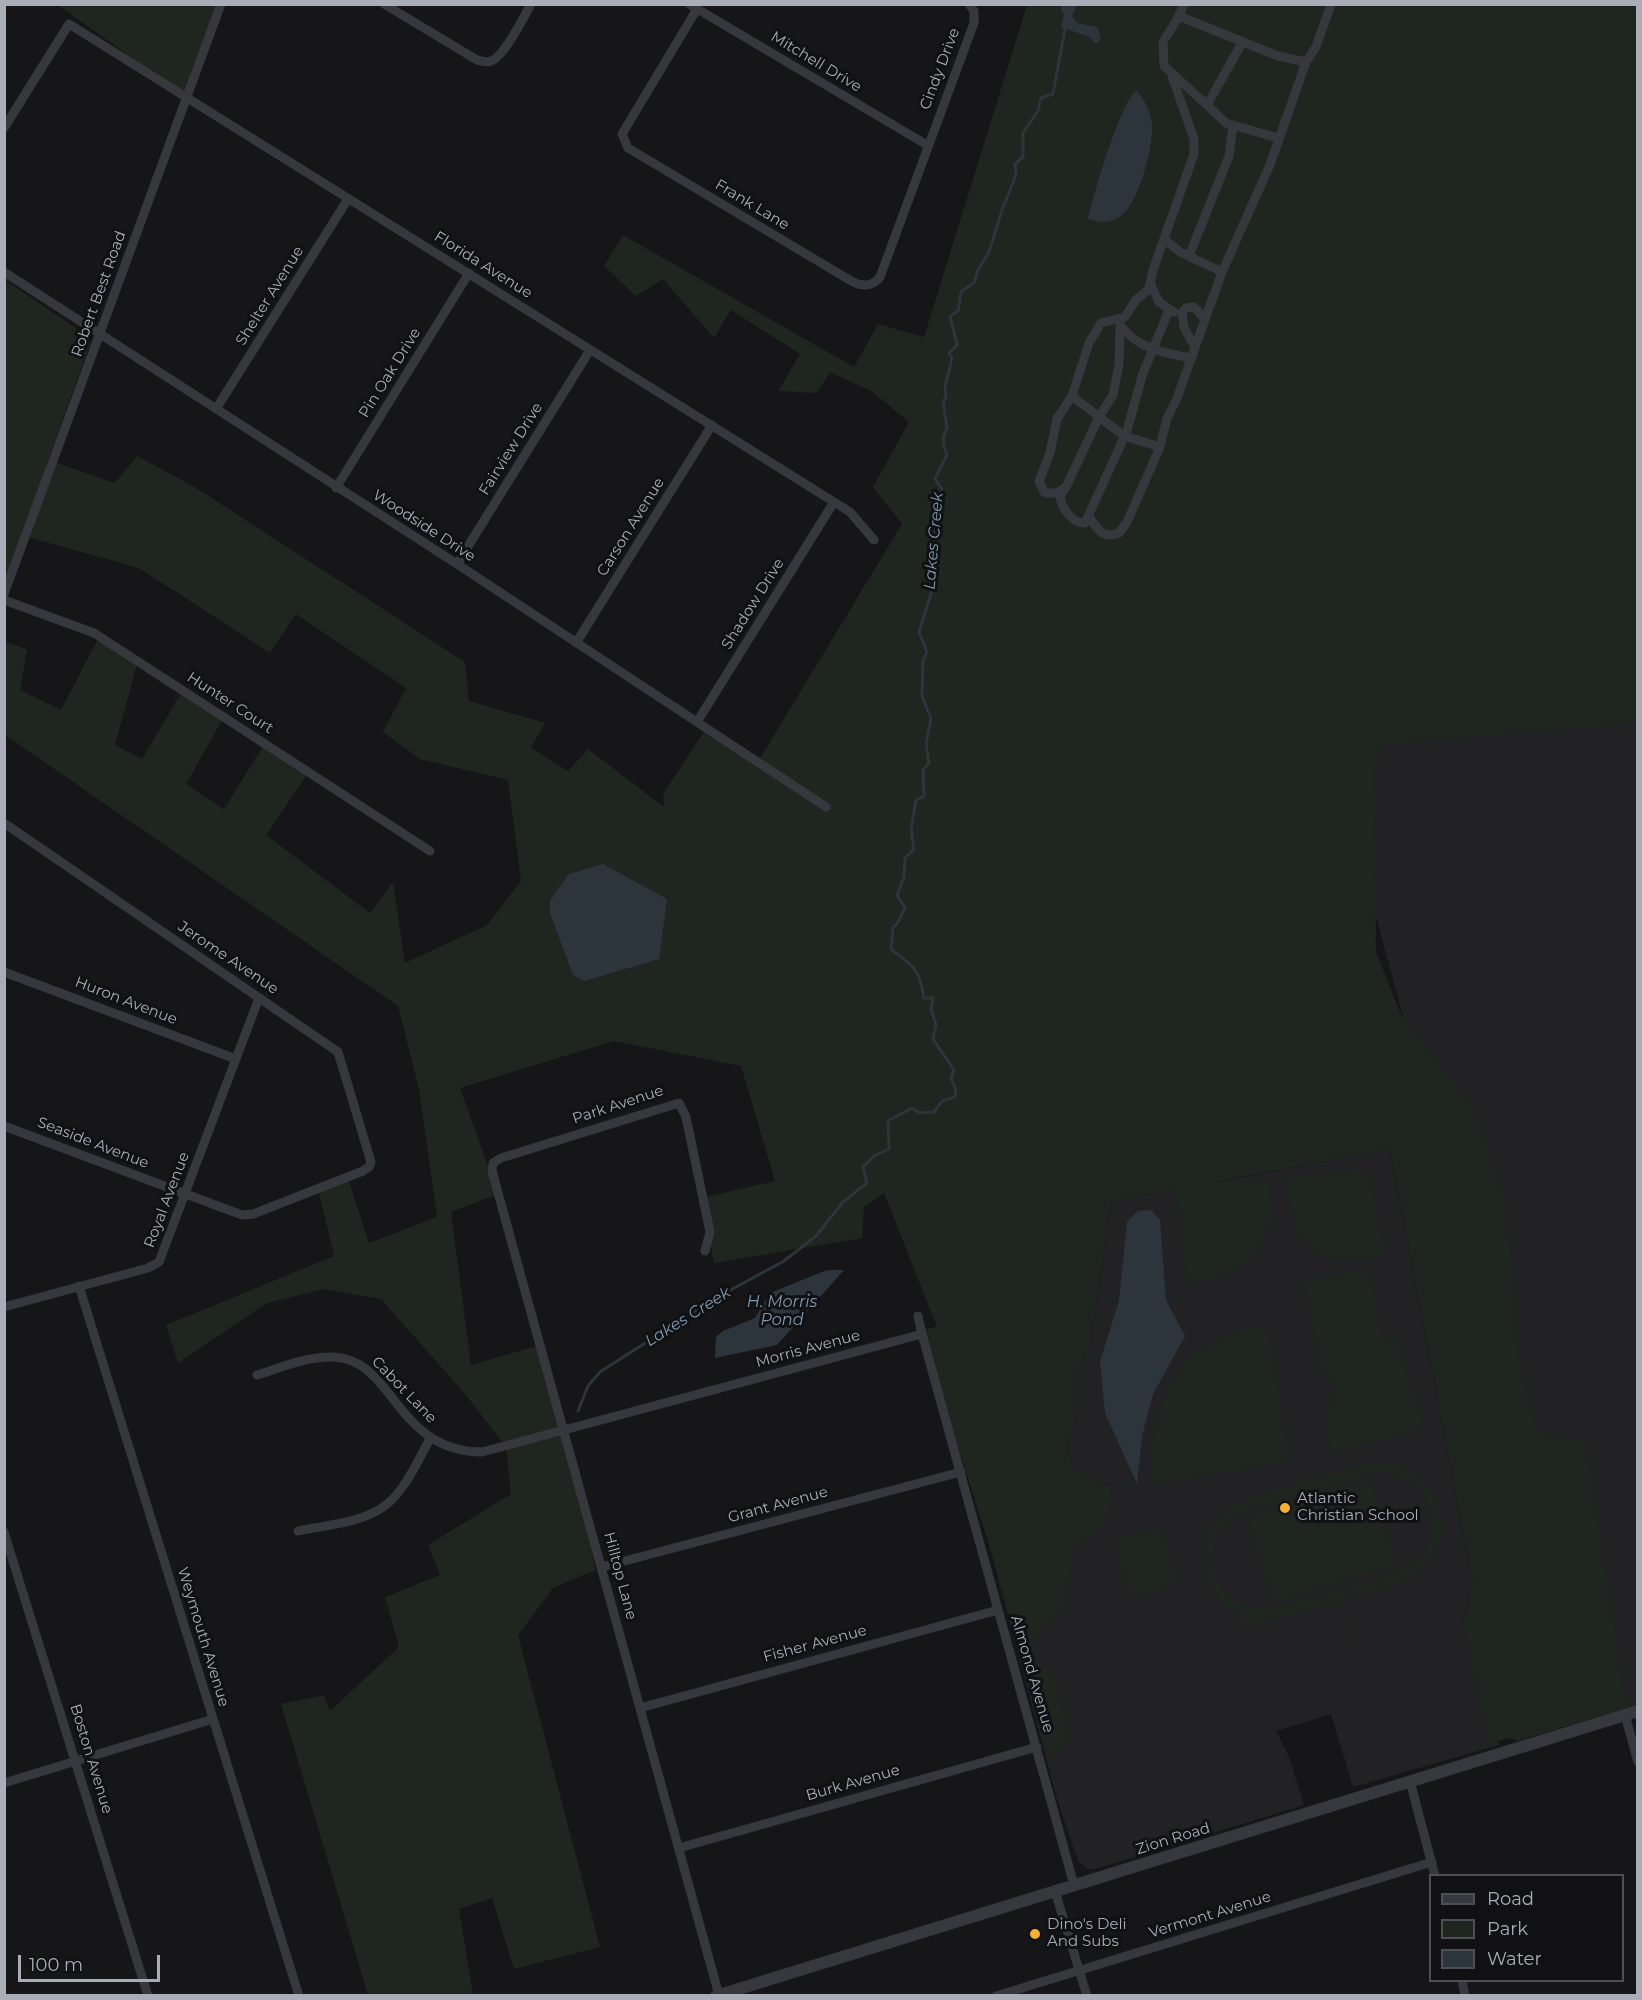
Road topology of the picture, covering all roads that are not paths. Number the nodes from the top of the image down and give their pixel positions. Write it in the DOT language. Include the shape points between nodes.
graph roads {
  1 [pos="221,4"];
  2 [pos="384,4"];
  3 [pos="531,4"];
  4 [pos="969,4"];
  5 [pos="1184,4"];
  6 [pos="1331,4"];
  7 [pos="693,7"];
  8 [pos="1179,16"];
  9 [pos="1242,43"];
  10 [pos="1306,62"];
  11 [pos="1172,76"];
  12 [pos="187,98"];
  13 [pos="1207,105"];
  14 [pos="1233,126"];
  15 [pos="4,128"];
  16 [pos="1278,138"];
  17 [pos="927,145"];
  18 [pos="348,199"];
  19 [pos="1164,239"];
  20 [pos="1189,256"];
  21 [pos="4,272"];
  22 [pos="1222,272"];
  23 [pos="470,273"];
  24 [pos="1150,283"];
  25 [pos="1169,310"];
  26 [pos="1182,313"];
  27 [pos="1205,319"];
  28 [pos="1119,322"];
  29 [pos="100,334"];
  30 [pos="1152,348"];
  31 [pos="1195,348"];
  32 [pos="590,350"];
  33 [pos="1192,358"];
  34 [pos="1072,396"];
  35 [pos="216,409"];
  36 [pos="1099,417"];
  37 [pos="712,425"];
  38 [pos="1124,436"];
  39 [pos="1160,447"];
  40 [pos="1066,487"];
  41 [pos="336,488"];
  42 [pos="834,502"];
  43 [pos="1089,516"];
  44 [pos="874,540"];
  45 [pos="457,564"];
  46 [pos="4,594"];
  47 [pos="4,600"];
  48 [pos="576,644"];
  49 [pos="697,722"];
  50 [pos="826,807"];
  51 [pos="4,823"];
  52 [pos="430,851"];
  53 [pos="4,972"];
  54 [pos="259,998"];
  55 [pos="236,1059"];
  56 [pos="4,1125"];
  57 [pos="370,1164"];
  58 [pos="492,1166"];
  59 [pos="185,1194"];
  60 [pos="705,1251"];
  61 [pos="79,1286"];
  62 [pos="4,1307"];
  63 [pos="918,1316"];
  64 [pos="922,1334"];
  65 [pos="256,1375"];
  66 [pos="564,1431"];
  67 [pos="430,1439"];
  68 [pos="961,1472"];
  69 [pos="298,1531"];
  70 [pos="4,1532"];
  71 [pos="602,1567"];
  72 [pos="998,1610"];
  73 [pos="639,1708"];
  74 [pos="1638,1711"];
  75 [pos="1625,1715"];
  76 [pos="213,1719"];
  77 [pos="1036,1747"];
  78 [pos="76,1761"];
  79 [pos="1638,1762"];
  80 [pos="1410,1781"];
  81 [pos="4,1783"];
  82 [pos="678,1848"];
  83 [pos="1432,1862"];
  84 [pos="1435,1874"];
  85 [pos="1074,1885"];
  86 [pos="1055,1891"];
  87 [pos="1079,1970"];
  88 [pos="148,1995"];
  89 [pos="299,1995"];
  90 [pos="718,1995"];
  91 [pos="996,1995"];
  92 [pos="1087,1995"];
  1 -- 12 [label="street, Robert Best Road"];
  2 -- 3 [label="street" via="486,62 502,51"];
  4 -- 17 [label="street, Cindy Drive" via="974,22"];
  5 -- 8 [label="street"];
  6 -- 10 [label="street"];
  7 -- 17 [label="street, Mitchell Drive"];
  7 -- 17 [label="street, Frank Lane" via="622,134 628,148 853,282 871,284 880,277"];
  8 -- 9 [label="street"];
  8 -- 11 [label="street" via="1166,35 1162,50 1166,70"];
  9 -- 10 [label="street" via="1287,60"];
  9 -- 13 [label="street"];
  10 -- 16 [label="street"];
  11 -- 13 [label="street"];
  11 -- 19 [label="street" via="1195,148"];
  12 -- 15 [label="street, Florida Avenue" via="69,24"];
  12 -- 18 [label="street, Florida Avenue"];
  12 -- 29 [label="street, Robert Best Road"];
  13 -- 14 [label="street"];
  14 -- 16 [label="street"];
  14 -- 20 [label="street" via="1229,156"];
  16 -- 22 [label="street" via="1270,165"];
  18 -- 23 [label="street, Florida Avenue"];
  18 -- 35 [label="street, Shelter Avenue"];
  19 -- 20 [label="street"];
  19 -- 24 [label="street"];
  20 -- 22 [label="street"];
  21 -- 29 [label="street, Woodside Drive"];
  22 -- 27 [label="street"];
  23 -- 32 [label="street, Florida Avenue"];
  23 -- 41 [label="street, Pin Oak Drive"];
  24 -- 25 [label="street" via="1159,302"];
  24 -- 28 [label="street"];
  25 -- 26 [label="street"];
  25 -- 30 [label="street"];
  26 -- 27 [label="street" via="1194,307"];
  26 -- 31 [label="street"];
  27 -- 31 [label="street"];
  28 -- 30 [label="street"];
  28 -- 34 [label="street" via="1101,323 1095,328"];
  28 -- 36 [label="street" via="1115,387"];
  29 -- 35 [label="street, Woodside Drive"];
  29 -- 46 [label="street, Robert Best Road"];
  30 -- 33 [label="street"];
  30 -- 38 [label="street"];
  31 -- 33 [label="street"];
  32 -- 37 [label="street, Florida Avenue"];
  32 -- 45 [label="street, Fairview Drive"];
  33 -- 39 [label="street" via="1167,418"];
  34 -- 36 [label="street"];
  34 -- 40 [label="street" via="1057,419 1039,482 1046,494"];
  35 -- 41 [label="street, Woodside Drive"];
  36 -- 38 [label="street"];
  36 -- 40 [label="street"];
  37 -- 42 [label="street, Florida Avenue"];
  37 -- 48 [label="street, Carson Avenue"];
  38 -- 39 [label="street"];
  38 -- 43 [label="street"];
  39 -- 43 [label="street" via="1121,531 1110,536 1103,534"];
  40 -- 43 [label="street" via="1060,497 1065,510 1079,523 1085,523"];
  41 -- 45 [label="street, Woodside Drive"];
  42 -- 44 [label="street, Florida Avenue" via="850,512"];
  42 -- 49 [label="street, Shadow Drive"];
  45 -- 48 [label="street, Woodside Drive"];
  47 -- 52 [label="street, Hunter Court" via="94,633"];
  48 -- 49 [label="street, Woodside Drive"];
  49 -- 50 [label="street, Woodside Drive"];
  51 -- 54 [label="street, Jerome Avenue"];
  53 -- 55 [label="street, Huron Avenue"];
  54 -- 55 [label="street, Royal Avenue"];
  54 -- 57 [label="street, Jerome Avenue" via="340,1055"];
  55 -- 59 [label="street, Royal Avenue"];
  56 -- 59 [label="street, Seaside Avenue"];
  57 -- 59 [label="street, Seaside Avenue" via="363,1171 246,1215"];
  58 -- 60 [label="street, Park Avenue" via="501,1158 679,1103 686,1117 710,1232"];
  58 -- 66 [label="street, Hilltop Lane"];
  59 -- 61 [label="street, Royal Avenue" via="157,1264"];
  61 -- 62 [label="street, Royal Avenue"];
  61 -- 76 [label="street, Weymouth Avenue"];
  63 -- 64 [label="street"];
  64 -- 66 [label="street, Morris Avenue"];
  64 -- 68 [label="street"];
  65 -- 67 [label="street, Cabot Lane" via="322,1357 350,1360 372,1374 411,1423"];
  66 -- 67 [label="street, Cabot Lane" via="482,1452 459,1450"];
  66 -- 71 [label="street, Hilltop Lane"];
  67 -- 69 [label="street" via="386,1505 368,1516"];
  68 -- 71 [label="street, Grant Avenue"];
  68 -- 72 [label="street, Almond Avenue"];
  70 -- 78 [label="street, Boston Avenue"];
  71 -- 73 [label="street, Hilltop Lane"];
  72 -- 73 [label="street, Fisher Avenue"];
  72 -- 77 [label="street, Almond Avenue"];
  73 -- 82 [label="street, Hilltop Lane"];
  74 -- 75 [label="street, Zion Road"];
  75 -- 79 [label="street"];
  75 -- 80 [label="street, Zion Road"];
  76 -- 78 [label="street"];
  76 -- 89 [label="street, Weymouth Avenue"];
  77 -- 82 [label="street, Burk Avenue"];
  77 -- 85 [label="street, Almond Avenue"];
  78 -- 81 [label="street"];
  78 -- 88 [label="street, Boston Avenue"];
  80 -- 83 [label="street"];
  80 -- 85 [label="street, Zion Road"];
  82 -- 90 [label="street, Hilltop Lane"];
  83 -- 84 [label="street"];
  83 -- 87 [label="street, Vermont Avenue"];
  85 -- 86 [label="street, Zion Road"];
  86 -- 87 [label="street"];
  86 -- 90 [label="street, Zion Road"];
  87 -- 91 [label="street, Vermont Avenue"];
  87 -- 92 [label="street"];
}
